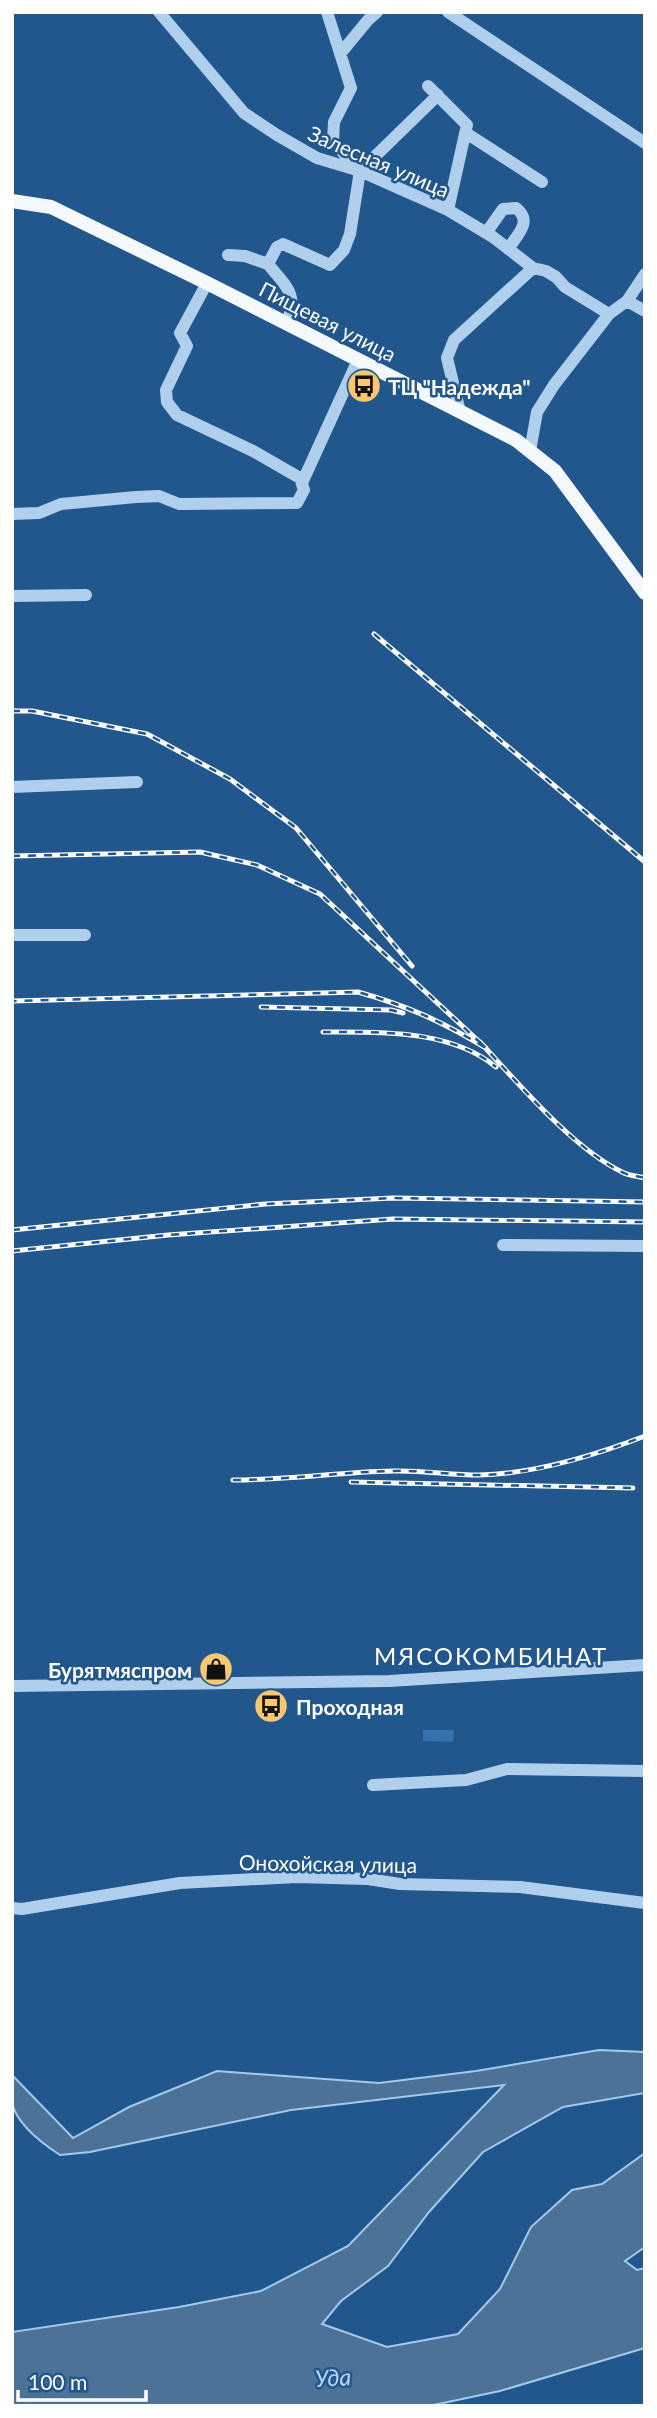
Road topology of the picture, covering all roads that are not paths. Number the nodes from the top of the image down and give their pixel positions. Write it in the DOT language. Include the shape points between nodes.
graph roads {
  1 [pos="159,12"];
  2 [pos="327,12"];
  3 [pos="377,12"];
  4 [pos="448,12"];
  5 [pos="340,54"];
  6 [pos="428,86"];
  7 [pos="438,95"];
  8 [pos="466,133"];
  9 [pos="645,143"];
  10 [pos="360,172"];
  11 [pos="542,182"];
  12 [pos="12,201"];
  13 [pos="448,210"];
  14 [pos="486,233"];
  15 [pos="508,248"];
  16 [pos="228,255"];
  17 [pos="268,264"];
  18 [pos="533,268"];
  19 [pos="645,274"];
  20 [pos="207,283"];
  21 [pos="628,301"];
  22 [pos="645,311"];
  23 [pos="610,313"];
  24 [pos="287,323"];
  25 [pos="358,360"];
  26 [pos="460,412"];
  27 [pos="530,451"];
  28 [pos="302,483"];
  29 [pos="12,514"];
  30 [pos="645,593"];
  31 [pos="86,595"];
  32 [pos="12,596"];
  33 [pos="137,782"];
  34 [pos="12,787"];
  35 [pos="12,935"];
  36 [pos="85,935"];
  37 [pos="503,1245"];
  38 [pos="645,1246"];
  39 [pos="645,1665"];
  40 [pos="12,1686"];
  41 [pos="645,1771"];
  42 [pos="373,1785"];
  43 [pos="645,1903"];
  44 [pos="12,1908"];
  1 -- 10 [label="street, Залесная улица" via="244,113 317,159"];
  2 -- 5 [label="street"];
  3 -- 5 [label="street"];
  4 -- 9 [label="street"];
  5 -- 10 [label="street" via="351,88 334,122 333,141"];
  6 -- 7 [label="street"];
  7 -- 8 [label="street" via="467,125"];
  7 -- 10 [label="street"];
  8 -- 11 [label="street"];
  8 -- 13 [label="street"];
  10 -- 13 [label="street, Залесная улица"];
  10 -- 17 [label="street" via="350,234 344,250 330,265 283,244"];
  12 -- 20 [label="main road, Пищевая улица" via="51,207"];
  13 -- 14 [label="street, Залесная улица"];
  14 -- 15 [label="street, Залесная улица"];
  14 -- 15 [label="street" via="503,209 516,208 525,219"];
  15 -- 18 [label="street, Залесная улица"];
  16 -- 17 [label="street"];
  17 -- 24 [label="street" via="291,293 293,305"];
  18 -- 23 [label="street, Залесная улица" via="546,271"];
  18 -- 26 [label="street" via="454,340 447,358"];
  19 -- 21 [label="street"];
  20 -- 24 [label="main road, Пищевая улица"];
  20 -- 28 [label="street" via="180,333 187,346 166,390 167,402 177,415 253,451"];
  21 -- 22 [label="street"];
  21 -- 23 [label="street"];
  23 -- 27 [label="street" via="537,412"];
  24 -- 25 [label="main road, Пищевая улица"];
  25 -- 26 [label="main road, Пищевая улица"];
  25 -- 28 [label="street"];
  26 -- 27 [label="main road, Пищевая улица"];
  27 -- 30 [label="main road, Пищевая улица" via="555,471"];
  28 -- 29 [label="street" via="302,495 291,505 179,504 159,496 61,504 39,513"];
  31 -- 32 [label="street"];
  33 -- 34 [label="street"];
  35 -- 36 [label="street"];
  37 -- 38 [label="street"];
  39 -- 40 [label="street" via="389,1681"];
  41 -- 42 [label="street" via="507,1769 466,1780"];
  43 -- 44 [label="street, Онохойская улица" via="520,1887 297,1877 180,1883"];
}
